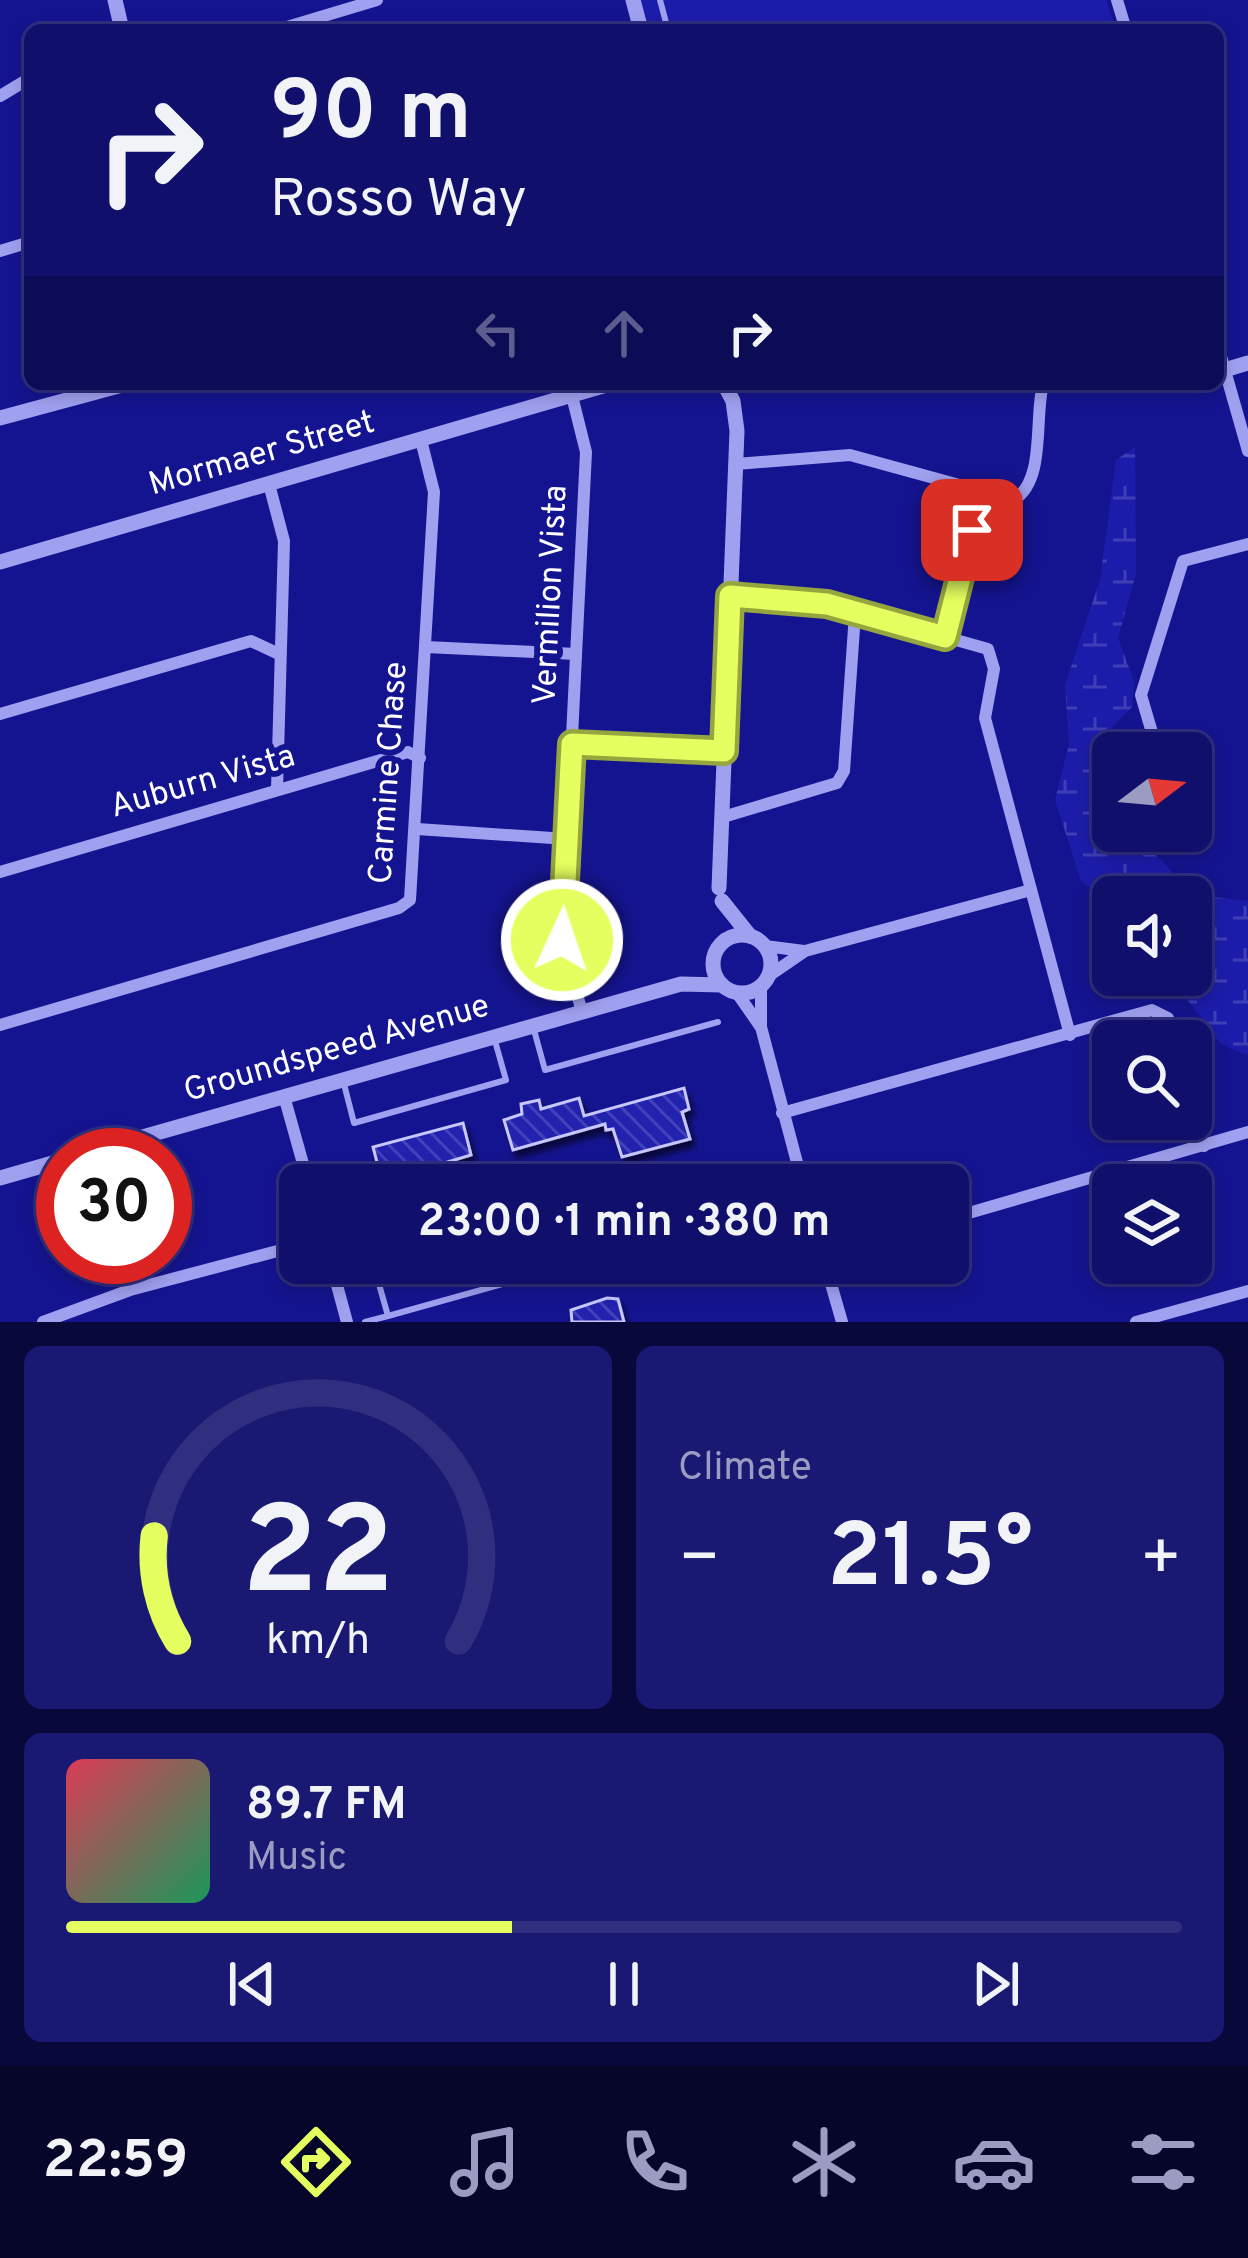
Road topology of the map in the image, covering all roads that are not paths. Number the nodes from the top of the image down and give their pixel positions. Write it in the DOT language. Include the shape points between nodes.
graph roads {
  1 [pos="377,0"];
  2 [pos="297,24"];
  3 [pos="1224,380"];
  4 [pos="104,390"];
  5 [pos="589,390"];
  6 [pos="1042,390"];
  7 [pos="735,392"];
  8 [pos="572,395"];
  9 [pos="0,418"];
  10 [pos="421,440"];
  11 [pos="1248,451"];
  12 [pos="736,464"];
  13 [pos="268,484"];
  14 [pos="981,494"];
  15 [pos="1248,544"];
  16 [pos="0,562"];
  17 [pos="730,596"];
  18 [pos="855,614"];
  19 [pos="945,637"];
  20 [pos="426,647"];
  21 [pos="279,654"];
  22 [pos="576,654"];
  23 [pos="0,715"];
  24 [pos="1152,732"];
  25 [pos="572,744"];
  26 [pos="724,751"];
  27 [pos="420,758"];
  28 [pos="277,790"];
  29 [pos="723,817"];
  30 [pos="417,829"];
  31 [pos="567,839"];
  32 [pos="0,872"];
  33 [pos="1030,890"];
  34 [pos="720,894"];
  35 [pos="750,936"];
  36 [pos="723,941"];
  37 [pos="765,946"];
  38 [pos="805,951"];
  39 [pos="714,957"];
  40 [pos="765,981"];
  41 [pos="681,984"];
  42 [pos="729,989"];
  43 [pos="582,1012"];
  44 [pos="1120,1020"];
  45 [pos="1169,1020"];
  46 [pos="718,1022"];
  47 [pos="0,1025"];
  48 [pos="533,1026"];
  49 [pos="761,1027"];
  50 [pos="1092,1028"];
  51 [pos="1070,1035"];
  52 [pos="494,1037"];
  53 [pos="343,1080"];
  54 [pos="284,1096"];
  55 [pos="782,1113"];
  56 [pos="173,1128"];
  57 [pos="1248,1132"];
  58 [pos="1202,1140"];
  59 [pos="1204,1146"];
  60 [pos="303,1164"];
  61 [pos="797,1164"];
  62 [pos="36,1168"];
  63 [pos="0,1178"];
  64 [pos="969,1213"];
  65 [pos="279,1250"];
  66 [pos="337,1284"];
  67 [pos="379,1284"];
  68 [pos="502,1284"];
  69 [pos="831,1284"];
  70 [pos="1248,1291"];
  71 [pos="388,1316"];
  72 [pos="43,1322"];
  73 [pos="347,1322"];
  74 [pos="365,1322"];
  75 [pos="842,1322"];
  76 [pos="1136,1322"];
  1 -- 2 [label="street"];
  3 -- 11 [label="street"];
  4 -- 9 [label="street"];
  5 -- 8 [label="street, Mormaer Street"];
  6 -- 14 [label="street" via="1028,491 1014,500"];
  7 -- 12 [label="street"];
  8 -- 10 [label="street, Mormaer Street"];
  8 -- 22 [label="street, Vermilion Vista" via="586,452"];
  10 -- 13 [label="street, Mormaer Street"];
  10 -- 20 [label="street, Carmine Chase" via="434,492"];
  12 -- 14 [label="street" via="850,454"];
  12 -- 17 [label="street"];
  13 -- 16 [label="street, Mormaer Street"];
  13 -- 21 [label="street" via="284,541"];
  14 -- 19 [label="street"];
  15 -- 24 [label="street" via="1183,561 1142,694"];
  17 -- 18 [label="street"];
  17 -- 26 [label="street"];
  18 -- 19 [label="street"];
  18 -- 29 [label="street" via="837,783"];
  19 -- 33 [label="street" via="988,649 994,669 985,718"];
  20 -- 22 [label="street"];
  20 -- 27 [label="street, Carmine Chase"];
  21 -- 23 [label="street" via="251,641"];
  21 -- 28 [label="street"];
  22 -- 25 [label="street, Vermilion Vista"];
  25 -- 26 [label="street"];
  25 -- 31 [label="street, Vermilion Vista"];
  26 -- 29 [label="street"];
  27 -- 28 [label="street, Auburn Vista" via="408,752"];
  27 -- 30 [label="street, Carmine Chase"];
  28 -- 32 [label="street, Auburn Vista"];
  29 -- 34 [label="street"];
  30 -- 31 [label="street"];
  30 -- 47 [label="street, Carmine Chase" via="414,889 399,908"];
  31 -- 43 [label="street, Vermilion Vista" via="562,940"];
  33 -- 38 [label="street"];
  33 -- 51 [label="street"];
  34 -- 35 [label="street"];
  34 -- 36 [label="street"];
  35 -- 36 [label="street"];
  35 -- 37 [label="street"];
  36 -- 39 [label="street"];
  37 -- 38 [label="street"];
  37 -- 40 [label="street"];
  38 -- 40 [label="street"];
  39 -- 41 [label="street, Groundspeed Avenue"];
  39 -- 42 [label="street" via="715,975"];
  40 -- 42 [label="street"];
  40 -- 49 [label="street"];
  41 -- 42 [label="street, Groundspeed Avenue"];
  41 -- 43 [label="street, Groundspeed Avenue"];
  42 -- 49 [label="street"];
  43 -- 48 [label="street, Groundspeed Avenue"];
  44 -- 45 [label="street" via="1153,1010"];
  46 -- 48 [label="lane" via="545,1070"];
  48 -- 52 [label="street, Groundspeed Avenue"];
  49 -- 55 [label="street"];
  50 -- 51 [label="street"];
  51 -- 55 [label="street"];
  52 -- 53 [label="street, Groundspeed Avenue"];
  52 -- 53 [label="lane" via="506,1080 354,1123"];
  53 -- 54 [label="street, Groundspeed Avenue"];
  54 -- 56 [label="street, Groundspeed Avenue"];
  54 -- 60 [label="street"];
  55 -- 61 [label="street"];
  57 -- 59 [label="street"];
  58 -- 59 [label="street"];
  59 -- 64 [label="street"];
  62 -- 63 [label="street"];
  65 -- 72 [label="street" via="130,1289"];
  66 -- 73 [label="street"];
  67 -- 71 [label="lane"];
  68 -- 71 [label="lane"];
  69 -- 75 [label="street"];
  70 -- 76 [label="street"];
  71 -- 74 [label="lane"];
}
